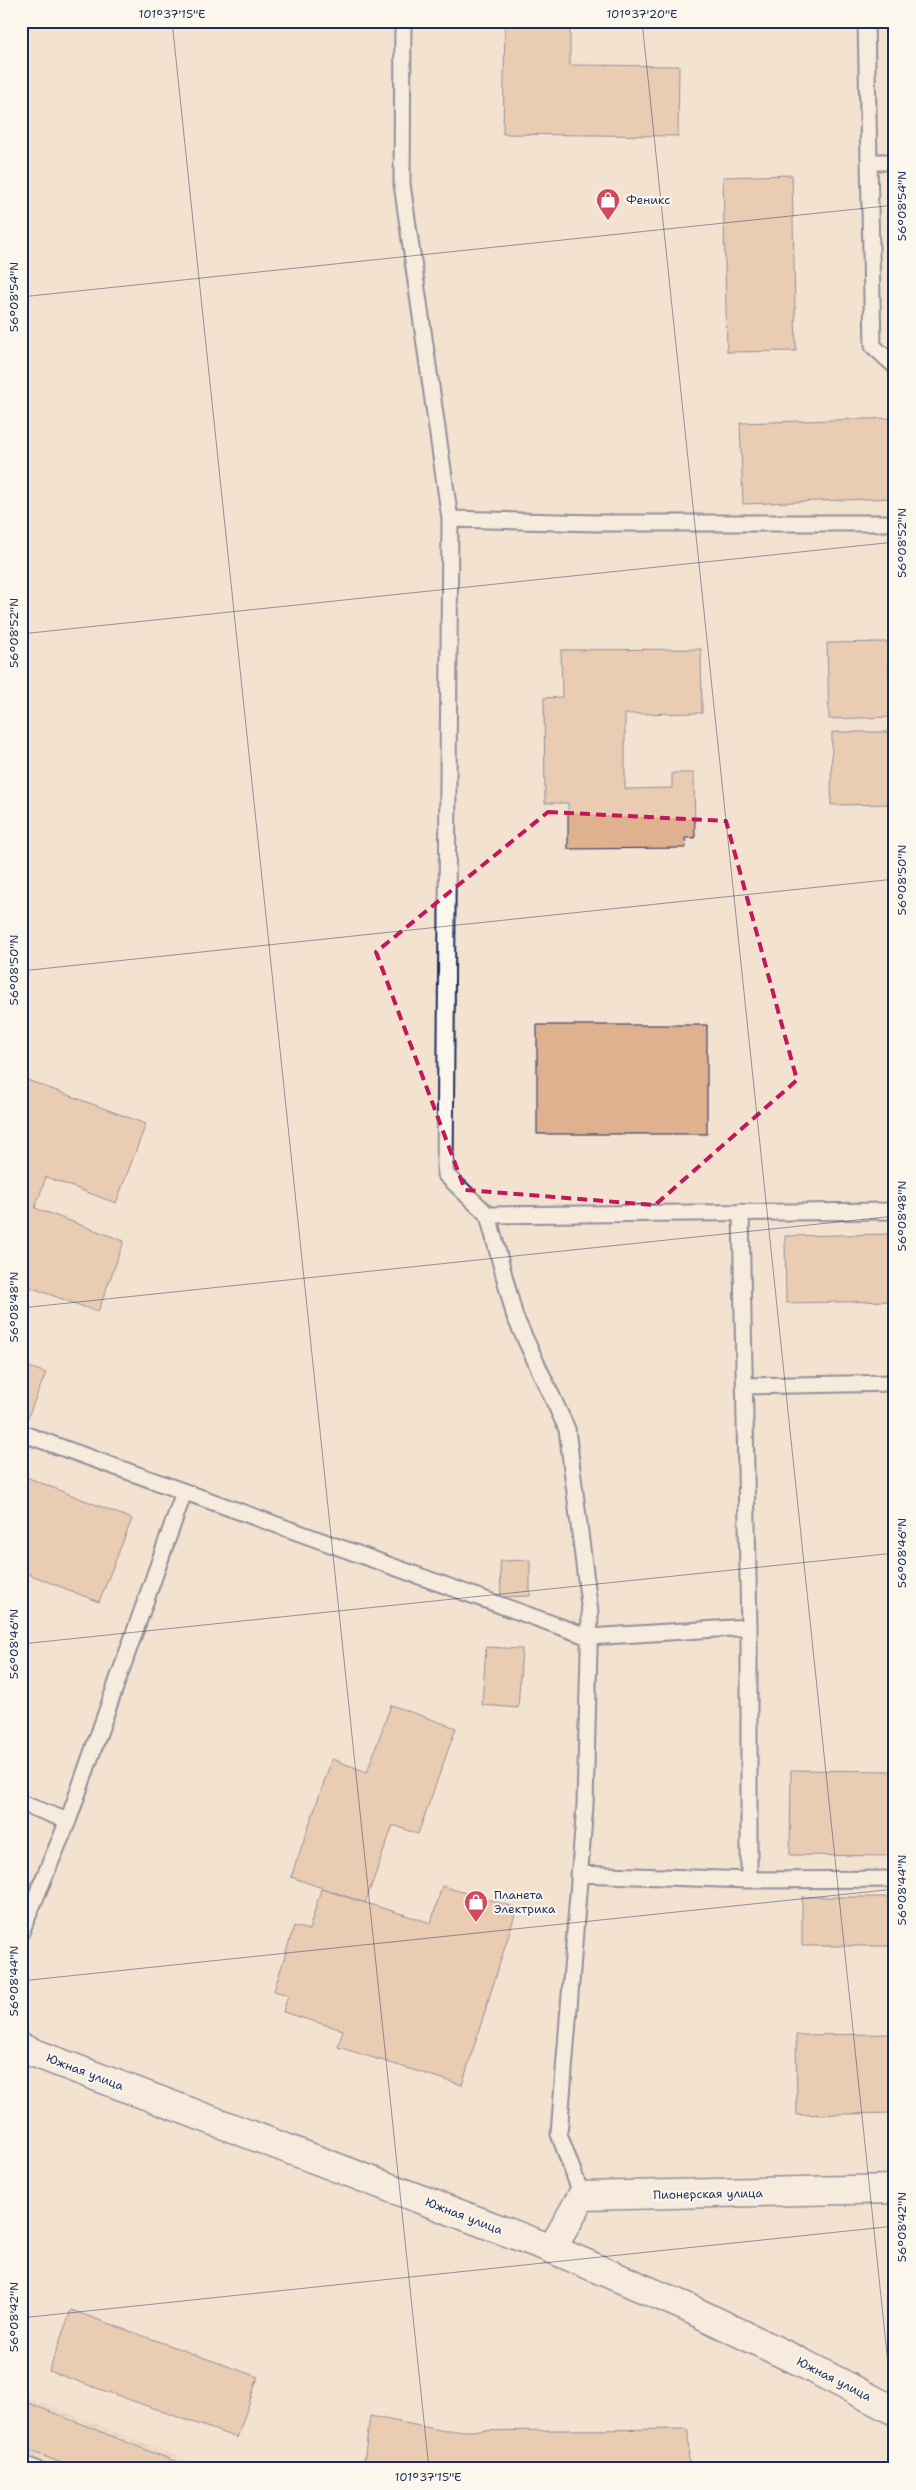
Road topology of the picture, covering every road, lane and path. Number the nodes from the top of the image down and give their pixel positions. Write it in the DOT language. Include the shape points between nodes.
graph roads {
  1 [pos="403,21"];
  2 [pos="866,21"];
  3 [pos="869,162"];
  4 [pos="895,162"];
  5 [pos="895,366"];
  6 [pos="450,519"];
  7 [pos="895,523"];
  8 [pos="895,1211"];
  9 [pos="741,1212"];
  10 [pos="488,1215"];
  11 [pos="895,1383"];
  12 [pos="744,1386"];
  13 [pos="21,1433"];
  14 [pos="184,1492"];
  15 [pos="749,1627"];
  16 [pos="589,1637"];
  17 [pos="21,1803"];
  18 [pos="68,1821"];
  19 [pos="578,1874"];
  20 [pos="895,1879"];
  21 [pos="750,1880"];
  22 [pos="21,1932"];
  23 [pos="21,2048"];
  24 [pos="895,2189"];
  25 [pos="582,2196"];
  26 [pos="552,2250"];
  27 [pos="895,2411"];
  28 [pos="21,2463"];
  29 [pos="36,2469"];
  1 -- 6 [label="lane" via="402,184"];
  2 -- 3 [label="lane"];
  3 -- 4 [label="lane"];
  3 -- 5 [label="lane" via="873,346"];
  6 -- 7 [label="lane"];
  6 -- 10 [label="lane" via="445,1174"];
  8 -- 9 [label="lane"];
  9 -- 10 [label="lane"];
  9 -- 12 [label="lane"];
  10 -- 16 [label="lane" via="515,1317 568,1429 590,1612"];
  11 -- 12 [label="lane"];
  12 -- 15 [label="lane"];
  13 -- 14 [label="lane"];
  14 -- 16 [label="lane"];
  14 -- 18 [label="lane"];
  15 -- 16 [label="lane"];
  15 -- 21 [label="lane"];
  16 -- 19 [label="lane" via="585,1805"];
  17 -- 18 [label="lane"];
  18 -- 22 [label="lane"];
  19 -- 21 [label="lane"];
  19 -- 25 [label="lane" via="559,2134"];
  20 -- 21 [label="lane"];
  23 -- 26 [label="main road, Южная улица"];
  24 -- 25 [label="main road, Пионерская улица"];
  25 -- 26 [label="main road"];
  26 -- 27 [label="main road, Южная улица" via="686,2307"];
  28 -- 29 [label="lane"];
}
